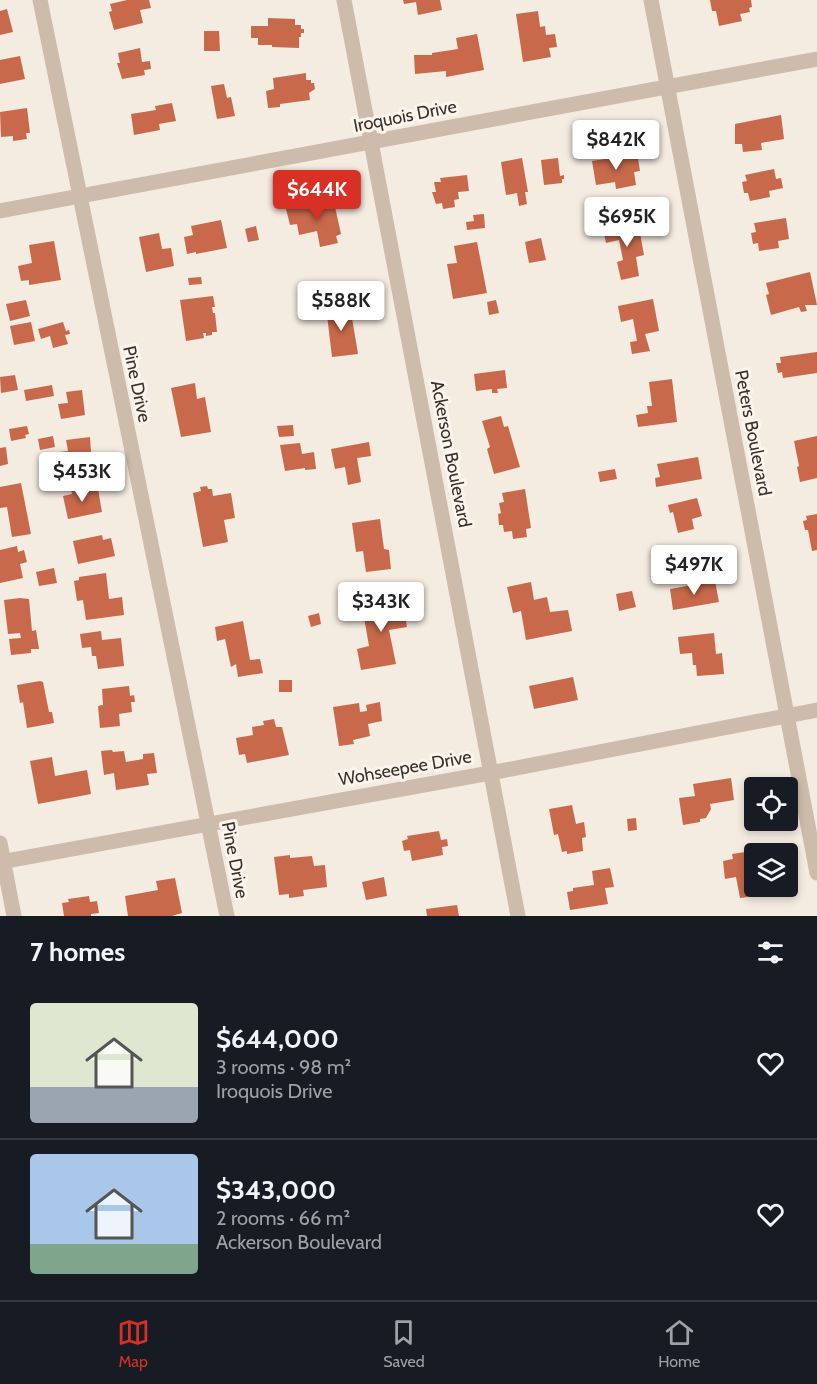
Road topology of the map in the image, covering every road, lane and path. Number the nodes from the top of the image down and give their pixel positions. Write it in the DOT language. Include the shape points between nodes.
graph roads {
  1 [pos="40,0"];
  2 [pos="344,0"];
  3 [pos="651,0"];
  4 [pos="817,59"];
  5 [pos="666,86"];
  6 [pos="373,143"];
  7 [pos="79,196"];
  8 [pos="0,211"];
  9 [pos="817,710"];
  10 [pos="788,716"];
  11 [pos="490,773"];
  12 [pos="208,823"];
  13 [pos="0,843"];
  14 [pos="2,862"];
  15 [pos="817,873"];
  16 [pos="14,916"];
  17 [pos="226,916"];
  18 [pos="518,916"];
  1 -- 7 [label="street, Pine Drive"];
  2 -- 6 [label="street, Ackerson Boulevard"];
  3 -- 5 [label="street, Peters Boulevard"];
  4 -- 5 [label="street, Iroquois Drive"];
  5 -- 6 [label="street, Iroquois Drive"];
  5 -- 10 [label="street, Peters Boulevard"];
  6 -- 7 [label="street, Iroquois Drive"];
  6 -- 11 [label="street, Ackerson Boulevard"];
  7 -- 8 [label="street, Iroquois Drive"];
  7 -- 12 [label="street, Pine Drive"];
  9 -- 10 [label="street, Wohseepee Drive"];
  10 -- 11 [label="street, Wohseepee Drive"];
  10 -- 15 [label="street, Peters Boulevard"];
  11 -- 12 [label="street, Wohseepee Drive"];
  11 -- 18 [label="street, Ackerson Boulevard"];
  12 -- 14 [label="street, Wohseepee Drive"];
  12 -- 17 [label="street, Pine Drive"];
  13 -- 14 [label="street"];
  14 -- 16 [label="street"];
}
